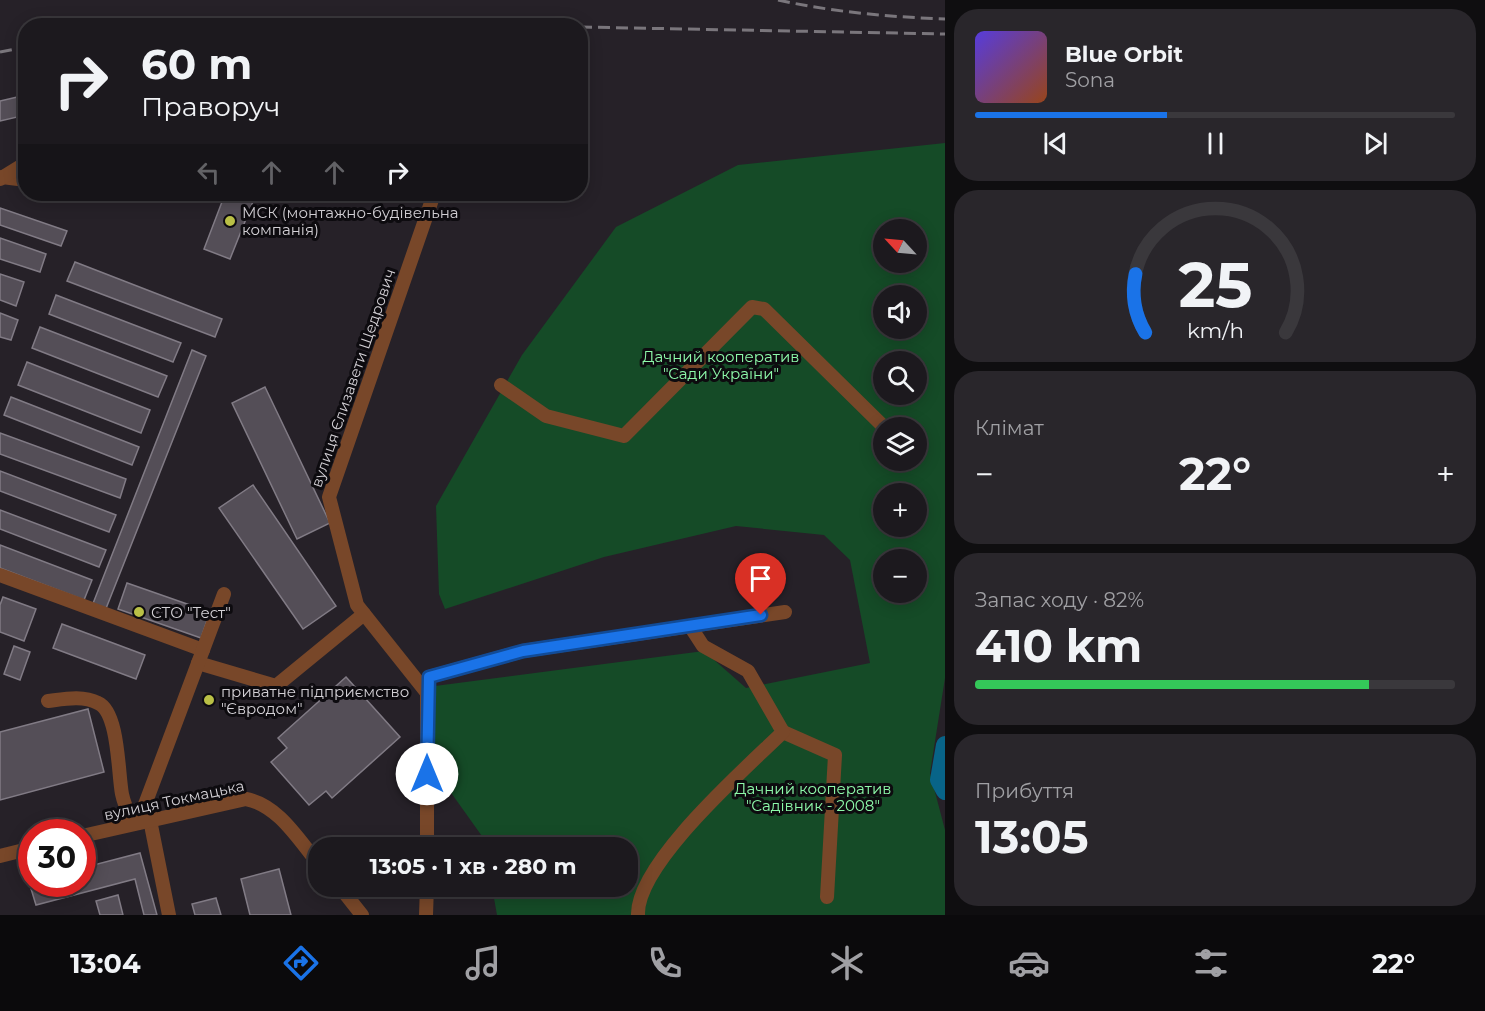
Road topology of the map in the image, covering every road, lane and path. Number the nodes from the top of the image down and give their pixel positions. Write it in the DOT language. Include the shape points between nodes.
graph roads {
  1 [pos="18,168"];
  2 [pos="1,178"];
  3 [pos="18,179"];
  4 [pos="432,201"];
  5 [pos="501,385"];
  6 [pos="874,417"];
  7 [pos="0,575"];
  8 [pos="224,594"];
  9 [pos="785,612"];
  10 [pos="364,614"];
  11 [pos="690,626"];
  12 [pos="201,656"];
  13 [pos="427,693"];
  14 [pos="48,701"];
  15 [pos="783,732"];
  16 [pos="140,823"];
  17 [pos="96,833"];
  18 [pos="427,837"];
  19 [pos="308,851"];
  20 [pos="18,852"];
  21 [pos="0,856"];
  22 [pos="348,897"];
  23 [pos="427,897"];
  24 [pos="827,897"];
  25 [pos="169,915"];
  26 [pos="362,915"];
  27 [pos="426,915"];
  28 [pos="638,915"];
  1 -- 2 [label="street"];
  2 -- 3 [label="street"];
  4 -- 10 [label="street, вулиця Єлизавети Щедрович" via="328,497 357,604"];
  5 -- 6 [label="street" via="546,416 624,436 752,307 764,309"];
  7 -- 12 [label="street"];
  8 -- 12 [label="street"];
  9 -- 11 [label="street"];
  10 -- 12 [label="street" via="278,685"];
  10 -- 13 [label="street, вулиця Єлизавети Щедрович"];
  11 -- 13 [label="street" via="523,651 429,677"];
  11 -- 15 [label="street" via="703,646 748,671"];
  12 -- 16 [label="street"];
  13 -- 18 [label="street"];
  14 -- 16 [label="street" via="77,698 99,703 106,709 117,746 122,795"];
  15 -- 24 [label="street" via="835,756"];
  15 -- 28 [label="street" via="657,863 637,904"];
  16 -- 17 [label="street, вулиця Токмацька"];
  16 -- 19 [label="street, вулиця Токмацька" via="246,799 259,801 273,811"];
  16 -- 25 [label="street"];
  20 -- 21 [label="street"];
  22 -- 26 [label="street"];
  23 -- 27 [label="street"];
}
